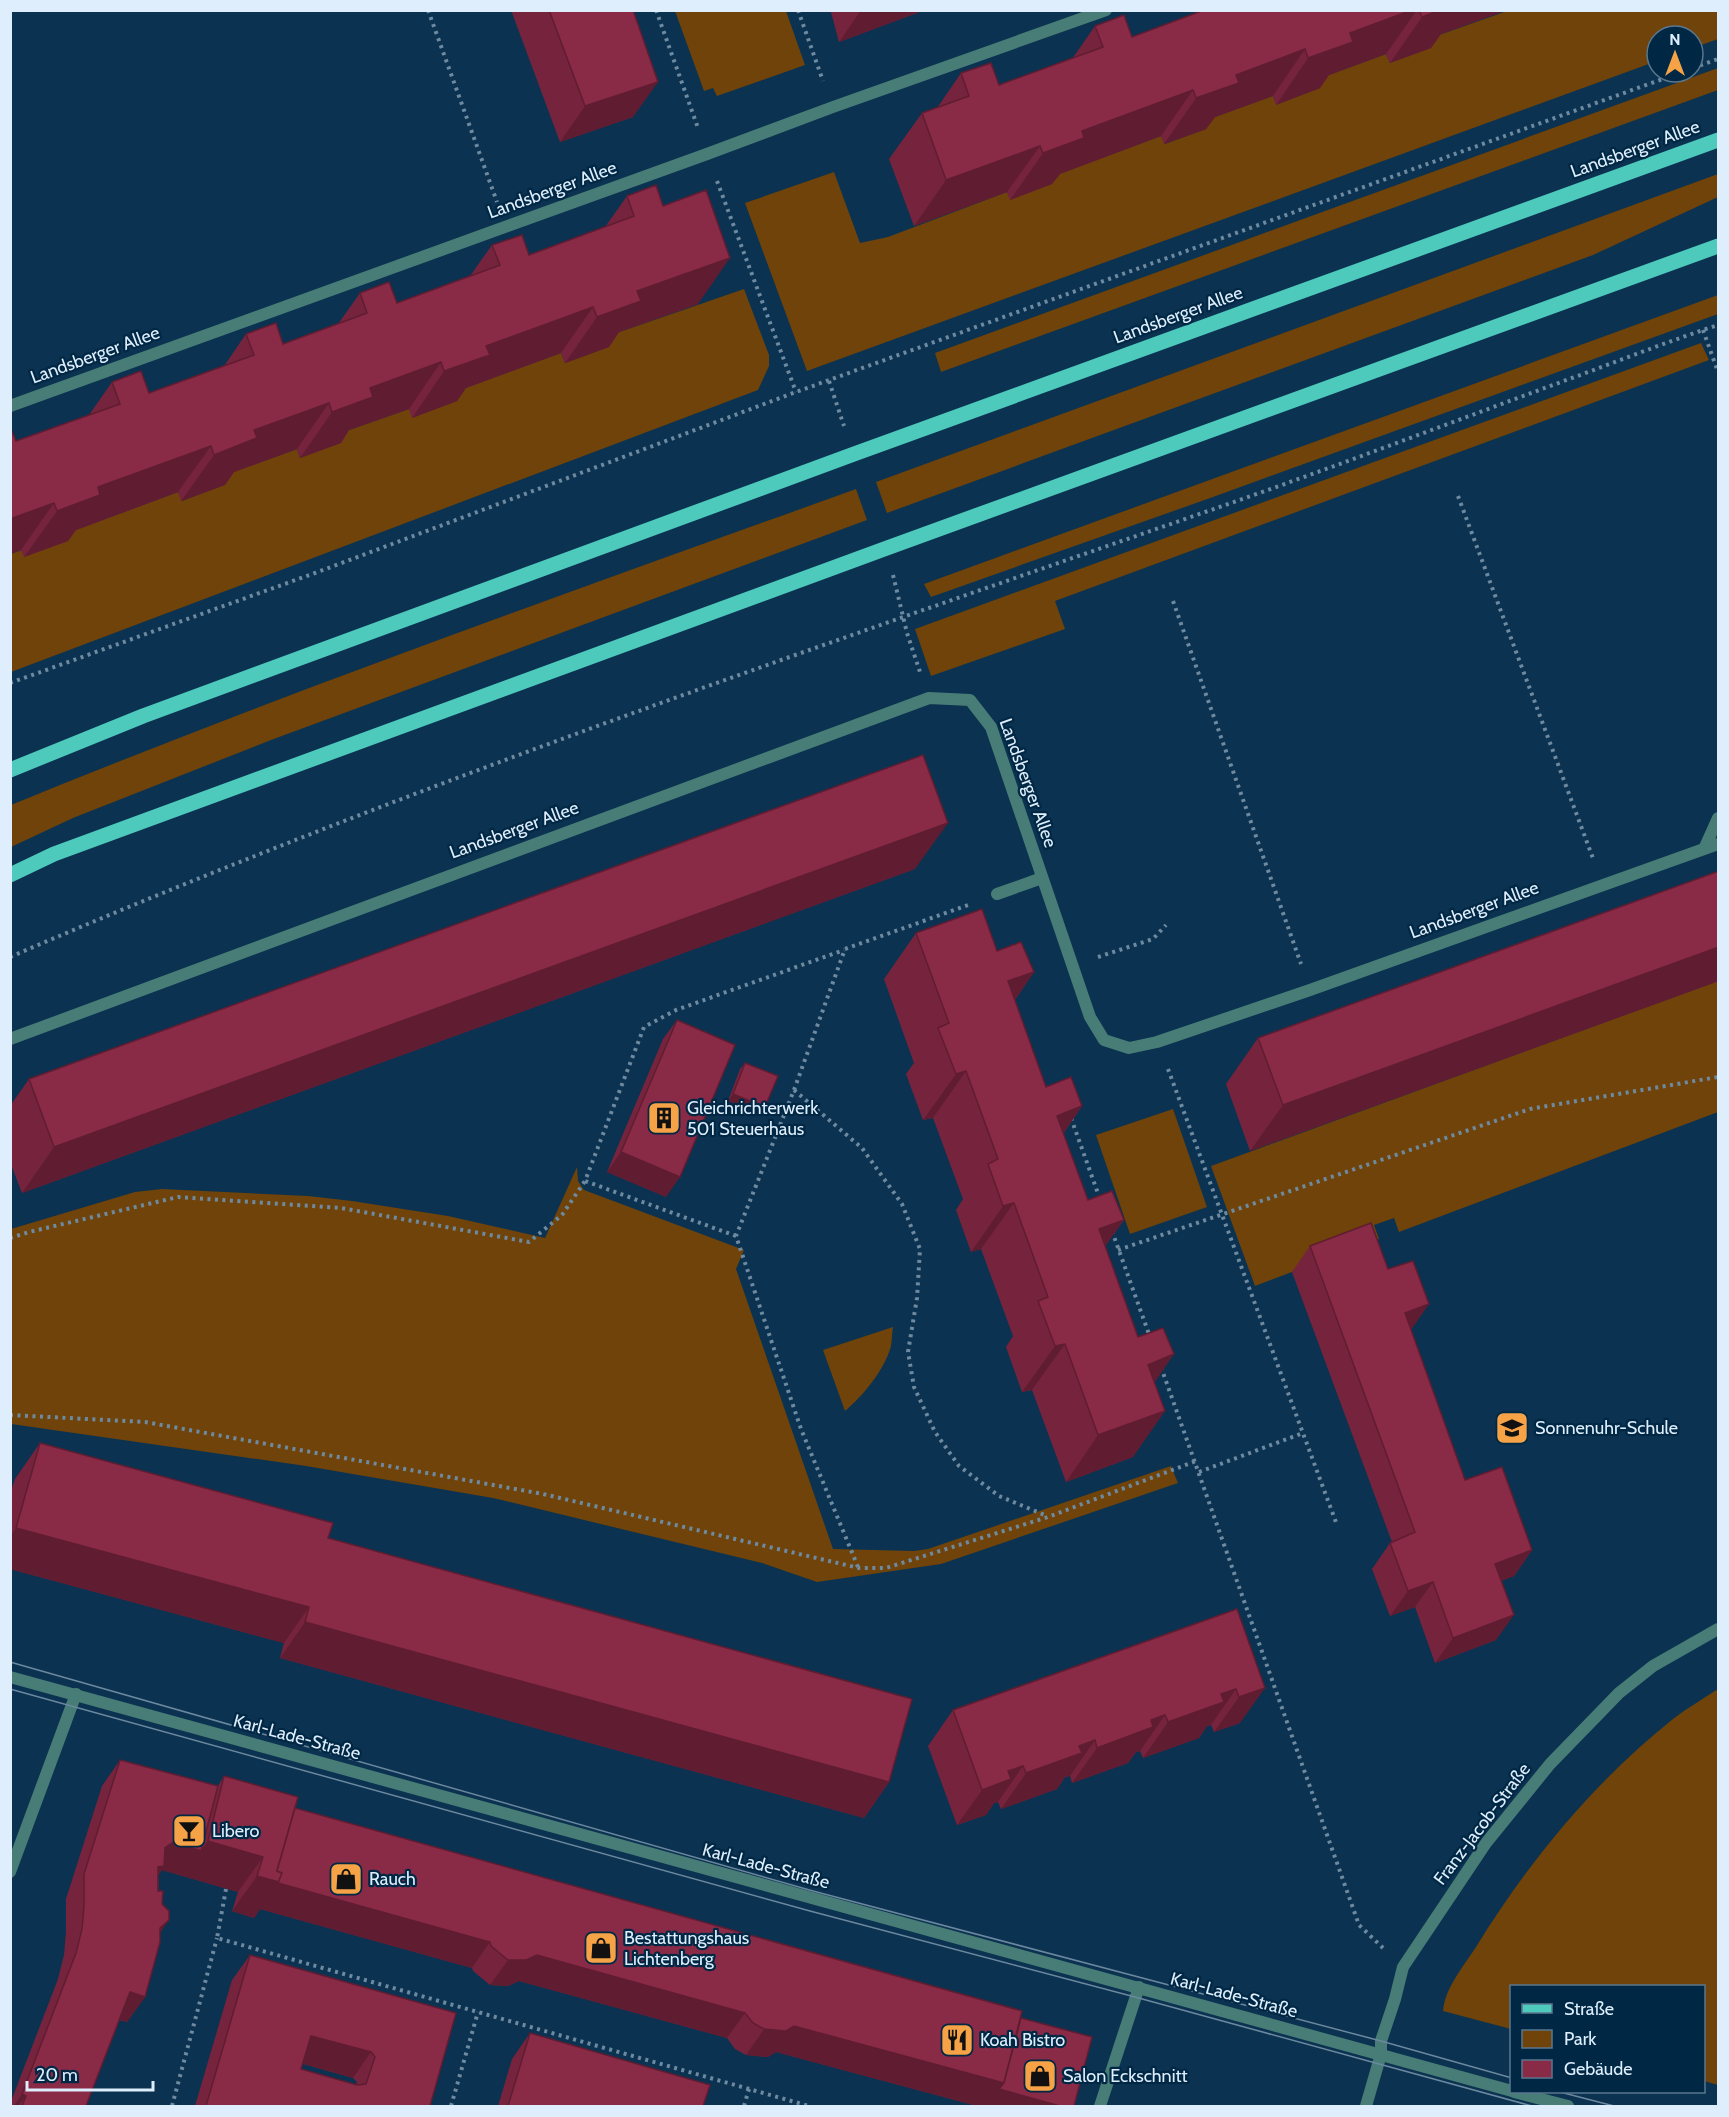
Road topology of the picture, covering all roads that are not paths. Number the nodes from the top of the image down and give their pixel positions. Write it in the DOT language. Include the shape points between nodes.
graph roads {
  1 [pos="1106,10"];
  2 [pos="1719,140"];
  3 [pos="1719,246"];
  4 [pos="10,406"];
  5 [pos="10,770"];
  6 [pos="1719,818"];
  7 [pos="1719,843"];
  8 [pos="1705,847"];
  9 [pos="10,875"];
  10 [pos="1042,878"];
  11 [pos="997,894"];
  12 [pos="10,1038"];
  13 [pos="1719,1629"];
  14 [pos="10,1677"];
  15 [pos="76,1694"];
  16 [pos="10,1872"];
  17 [pos="1138,1987"];
  18 [pos="1381,2054"];
  19 [pos="1510,2090"];
  20 [pos="1520,2093"];
  21 [pos="1100,2106"];
  22 [pos="1366,2106"];
  23 [pos="1568,2106"];
  1 -- 4 [label="street, Landsberger Allee"];
  2 -- 5 [label="main road, Landsberger Allee" via="143,716"];
  3 -- 9 [label="main road" via="66,850"];
  6 -- 8 [label="street"];
  7 -- 8 [label="street, Landsberger Allee"];
  8 -- 10 [label="street, Landsberger Allee" via="1310,990 1129,1048 1104,1040 1090,1017"];
  10 -- 11 [label="street"];
  10 -- 12 [label="street, Landsberger Allee" via="991,727 970,700 928,698"];
  13 -- 18 [label="street, Franz-Jacob-Straße" via="1653,1666 1619,1693 1550,1764 1486,1843 1403,1967 1381,2041"];
  14 -- 15 [label="street, Karl-Lade-Straße"];
  15 -- 16 [label="street"];
  15 -- 17 [label="street, Karl-Lade-Straße"];
  17 -- 18 [label="street, Karl-Lade-Straße"];
  17 -- 21 [label="street"];
  18 -- 19 [label="street, Karl-Lade-Straße"];
  18 -- 22 [label="street, Franz-Jacob-Straße"];
  20 -- 23 [label="street, Karl-Lade-Straße"];
}
